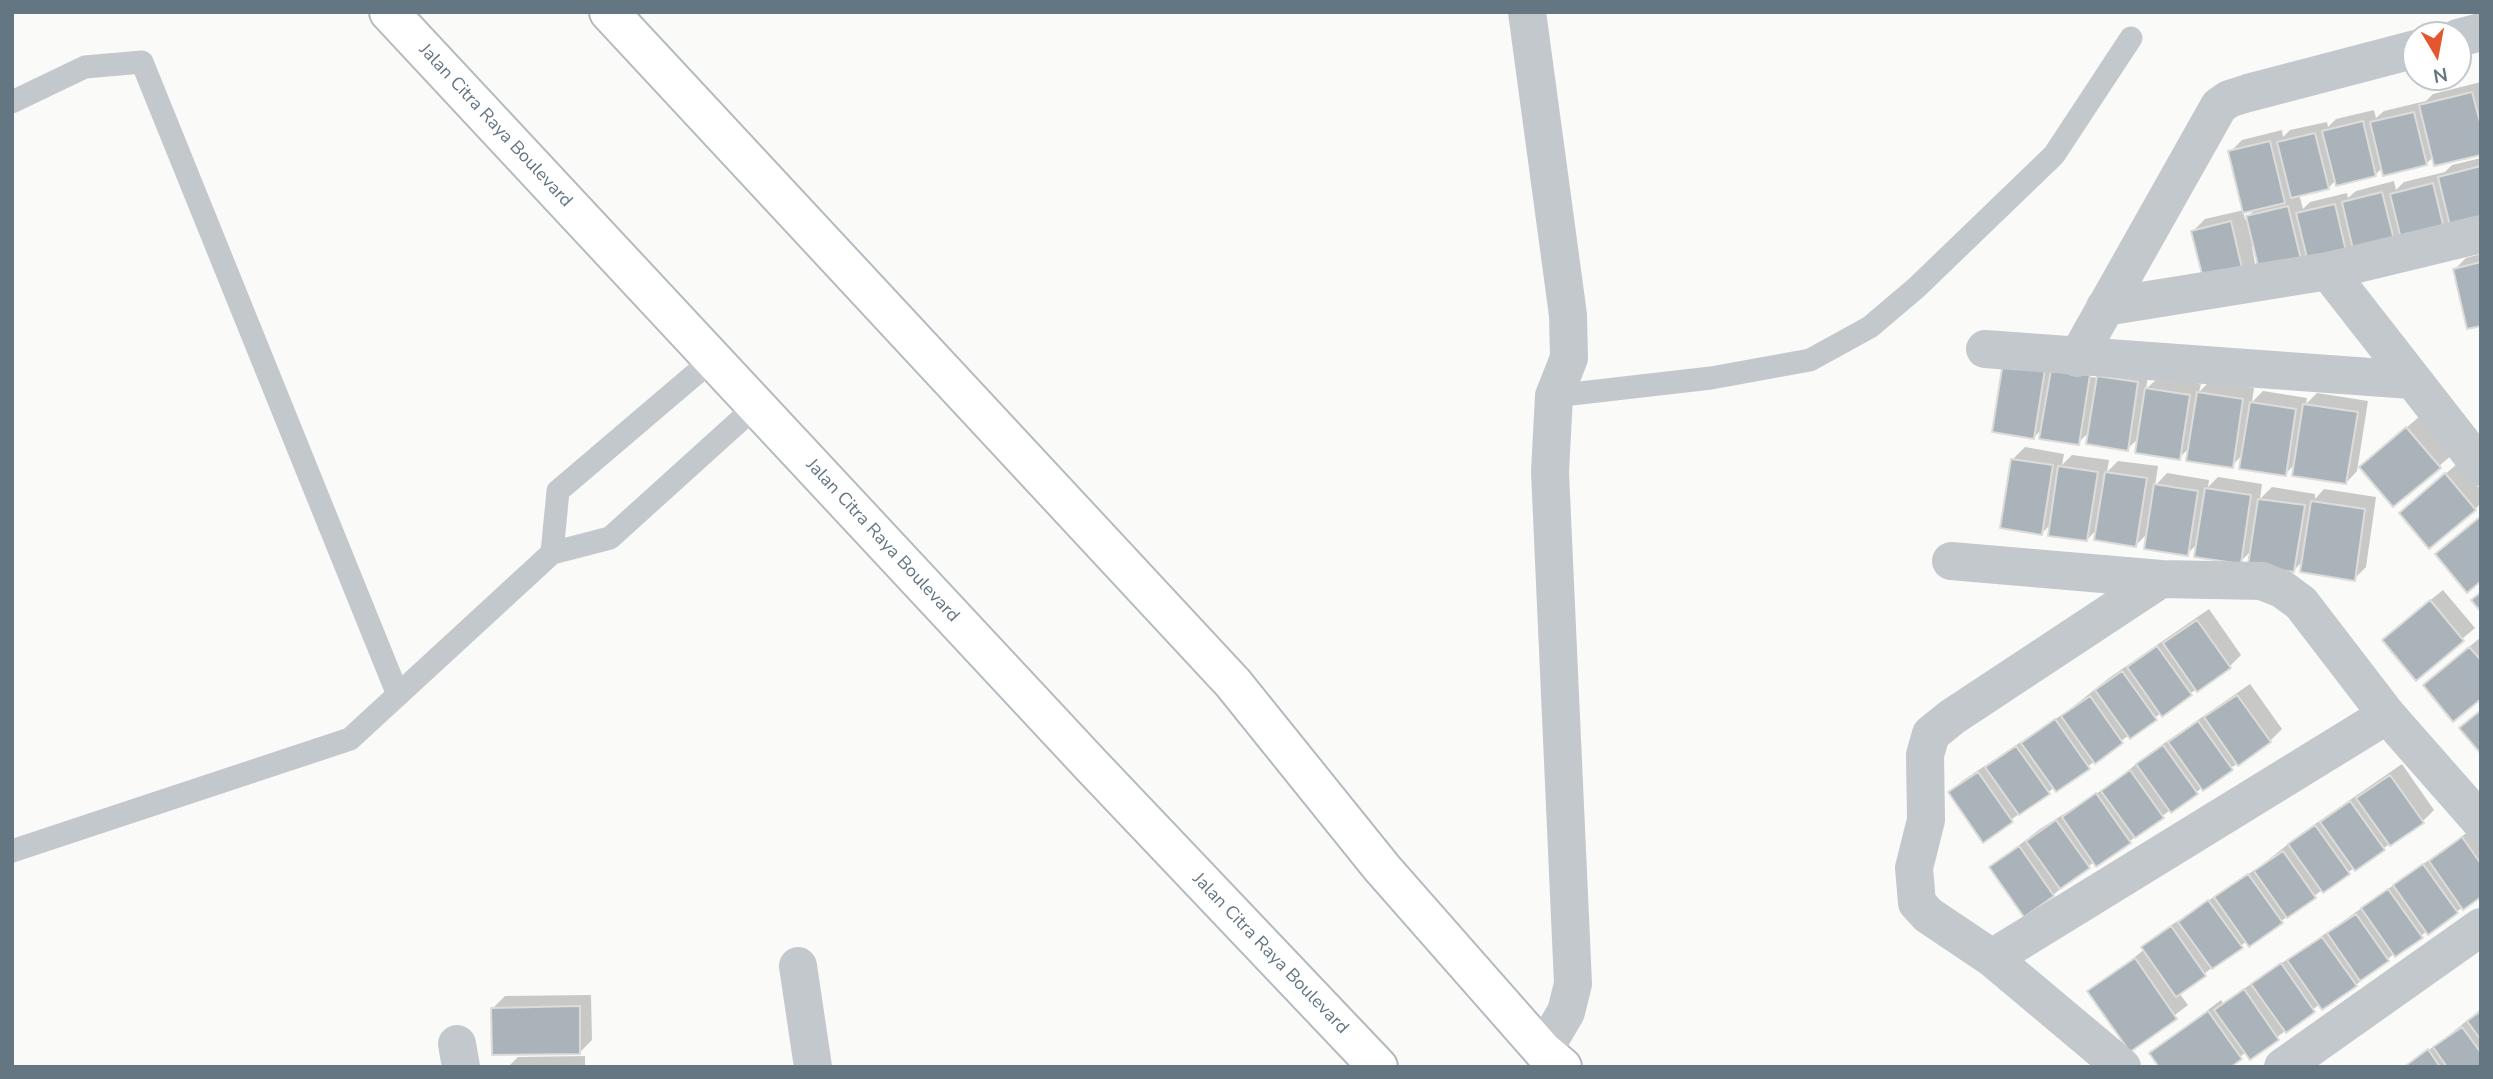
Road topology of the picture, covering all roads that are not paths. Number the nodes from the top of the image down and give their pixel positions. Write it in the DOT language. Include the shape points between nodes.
graph roads {
  1 [pos="389,12"];
  2 [pos="609,12"];
  3 [pos="1527,12"];
  4 [pos="2132,38"];
  5 [pos="2402,53"];
  6 [pos="12,102"];
  7 [pos="2481,234"];
  8 [pos="2328,271"];
  9 [pos="2105,307"];
  10 [pos="1985,349"];
  11 [pos="2077,358"];
  12 [pos="713,359"];
  13 [pos="2411,380"];
  14 [pos="1554,396"];
  15 [pos="757,406"];
  16 [pos="2465,425"];
  17 [pos="2481,467"];
  18 [pos="552,553"];
  19 [pos="1951,561"];
  20 [pos="2161,579"];
  21 [pos="398,695"];
  22 [pos="2387,715"];
  23 [pos="2481,822"];
  24 [pos="12,851"];
  25 [pos="2481,927"];
  26 [pos="1992,958"];
  27 [pos="798,966"];
  28 [pos="1552,1059"];
  29 [pos="813,1067"];
  30 [pos="1378,1067"];
  31 [pos="2122,1067"];
  32 [pos="2283,1067"];
  1 -- 12 [label="main road, Jalan Citra Raya Boulevard"];
  2 -- 28 [label="main road" via="1233,683 1382,868"];
  3 -- 14 [label="street" via="1568,315 1569,358"];
  4 -- 14 [label="lane" via="2054,155 1870,327 1810,360 1712,378"];
  5 -- 9 [label="street" via="2248,93 2219,106"];
  6 -- 21 [label="lane" via="85,67 142,62"];
  7 -- 8 [label="street"];
  8 -- 9 [label="street"];
  8 -- 13 [label="street"];
  9 -- 11 [label="street"];
  10 -- 11 [label="street"];
  11 -- 13 [label="street"];
  12 -- 15 [label="main road, Jalan Citra Raya Boulevard"];
  12 -- 18 [label="lane" via="558,491"];
  13 -- 16 [label="street"];
  14 -- 28 [label="street" via="1550,472 1573,984"];
  15 -- 18 [label="lane" via="610,538"];
  15 -- 30 [label="main road, Jalan Citra Raya Boulevard"];
  16 -- 17 [label="street"];
  18 -- 21 [label="lane"];
  19 -- 20 [label="street"];
  20 -- 22 [label="street" via="2262,581 2282,589 2301,603"];
  20 -- 26 [label="street" via="1931,734 1925,755 1926,820 1914,868 1917,903"];
  21 -- 24 [label="lane" via="350,739"];
  22 -- 23 [label="street"];
  22 -- 26 [label="street"];
  25 -- 32 [label="street"];
  26 -- 31 [label="street"];
  27 -- 29 [label="street"];
}
